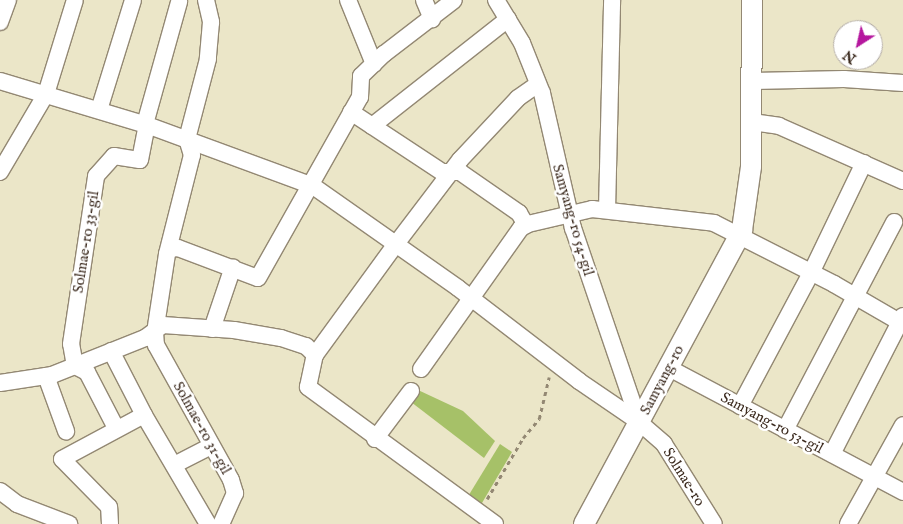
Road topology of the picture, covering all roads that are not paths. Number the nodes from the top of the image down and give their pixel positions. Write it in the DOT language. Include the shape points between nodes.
graph roads {
  1 [pos="8,0"];
  2 [pos="75,0"];
  3 [pos="133,0"];
  4 [pos="348,0"];
  5 [pos="424,0"];
  6 [pos="454,0"];
  7 [pos="496,0"];
  8 [pos="612,0"];
  9 [pos="752,0"];
  10 [pos="209,1"];
  11 [pos="179,2"];
  12 [pos="432,19"];
  13 [pos="508,19"];
  14 [pos="0,22"];
  15 [pos="374,64"];
  16 [pos="0,80"];
  17 [pos="752,81"];
  18 [pos="903,83"];
  19 [pos="538,84"];
  20 [pos="46,94"];
  21 [pos="99,110"];
  22 [pos="351,112"];
  23 [pos="752,122"];
  24 [pos="146,124"];
  25 [pos="372,126"];
  26 [pos="187,139"];
  27 [pos="864,163"];
  28 [pos="0,172"];
  29 [pos="452,172"];
  30 [pos="903,181"];
  31 [pos="308,184"];
  32 [pos="607,210"];
  33 [pos="569,213"];
  34 [pos="894,222"];
  35 [pos="526,225"];
  36 [pos="739,236"];
  37 [pos="396,244"];
  38 [pos="168,249"];
  39 [pos="233,267"];
  40 [pos="811,273"];
  41 [pos="854,296"];
  42 [pos="471,298"];
  43 [pos="902,321"];
  44 [pos="212,328"];
  45 [pos="155,332"];
  46 [pos="111,351"];
  47 [pos="315,355"];
  48 [pos="75,366"];
  49 [pos="668,368"];
  50 [pos="421,369"];
  51 [pos="46,376"];
  52 [pos="0,383"];
  53 [pos="410,391"];
  54 [pos="740,406"];
  55 [pos="144,415"];
  56 [pos="639,422"];
  57 [pos="903,425"];
  58 [pos="116,428"];
  59 [pos="784,430"];
  60 [pos="66,431"];
  61 [pos="375,439"];
  62 [pos="211,446"];
  63 [pos="832,454"];
  64 [pos="174,466"];
  65 [pos="875,478"];
  66 [pos="0,491"];
  67 [pos="903,492"];
  68 [pos="31,517"];
  69 [pos="69,524"];
  70 [pos="110,524"];
  71 [pos="208,524"];
  72 [pos="221,524"];
  73 [pos="495,524"];
  74 [pos="584,524"];
  75 [pos="714,524"];
  76 [pos="848,524"];
  1 -- 14 [label="street"];
  2 -- 20 [label="street"];
  3 -- 21 [label="street"];
  4 -- 15 [label="street"];
  5 -- 12 [label="street"];
  6 -- 12 [label="street"];
  7 -- 13 [label="street, Samyang-ro 54-gil"];
  8 -- 32 [label="street"];
  9 -- 17 [label="main road, Samyang-ro"];
  10 -- 26 [label="street" via="208,59"];
  11 -- 24 [label="street"];
  12 -- 15 [label="street"];
  13 -- 19 [label="street, Samyang-ro 54-gil" via="522,42"];
  13 -- 25 [label="street"];
  15 -- 22 [label="street" via="361,76 360,96"];
  16 -- 20 [label="street, Solmae-ro"];
  17 -- 18 [label="street" via="844,79"];
  17 -- 23 [label="main road, Samyang-ro"];
  19 -- 29 [label="street" via="498,118"];
  19 -- 33 [label="street, Samyang-ro 54-gil"];
  20 -- 21 [label="street, Solmae-ro"];
  20 -- 28 [label="street"];
  21 -- 24 [label="street, Solmae-ro"];
  22 -- 25 [label="street"];
  22 -- 31 [label="street"];
  23 -- 27 [label="street" via="779,126"];
  23 -- 36 [label="main road, Samyang-ro" via="751,167"];
  24 -- 26 [label="street, Solmae-ro"];
  24 -- 48 [label="street, Solmae-ro 33-gil" via="140,160 114,156 96,176 71,344"];
  25 -- 29 [label="street" via="442,172"];
  26 -- 31 [label="street, Solmae-ro"];
  26 -- 38 [label="street, Solmae-ro 31-gil" via="192,155"];
  27 -- 30 [label="street"];
  27 -- 40 [label="street"];
  29 -- 35 [label="street" via="460,172 519,213"];
  29 -- 37 [label="street"];
  31 -- 37 [label="street, Solmae-ro"];
  31 -- 39 [label="street" via="258,278"];
  32 -- 33 [label="street"];
  32 -- 36 [label="street" via="714,223"];
  33 -- 35 [label="street"];
  33 -- 56 [label="street, Samyang-ro 54-gil"];
  34 -- 41 [label="street"];
  35 -- 42 [label="street"];
  36 -- 40 [label="street"];
  36 -- 49 [label="main road, Samyang-ro"];
  37 -- 42 [label="street, Solmae-ro"];
  37 -- 47 [label="street"];
  38 -- 39 [label="street" via="178,248"];
  38 -- 45 [label="street, Solmae-ro 31-gil"];
  39 -- 44 [label="street"];
  40 -- 41 [label="street"];
  40 -- 54 [label="street"];
  41 -- 43 [label="street"];
  41 -- 59 [label="street" via="853,304"];
  42 -- 50 [label="street"];
  42 -- 56 [label="street, Solmae-ro"];
  43 -- 63 [label="street"];
  44 -- 45 [label="street" via="163,325"];
  44 -- 47 [label="street" via="281,338 306,346"];
  45 -- 46 [label="street"];
  45 -- 62 [label="street, Solmae-ro 31-gil" via="156,345"];
  46 -- 48 [label="street"];
  46 -- 55 [label="street"];
  47 -- 61 [label="street" via="308,387"];
  48 -- 51 [label="street"];
  48 -- 58 [label="street" via="87,372"];
  49 -- 54 [label="street, Samyang-ro 53-gil"];
  49 -- 56 [label="main road, Samyang-ro"];
  51 -- 52 [label="street"];
  51 -- 60 [label="street"];
  53 -- 61 [label="street"];
  54 -- 59 [label="street, Samyang-ro 53-gil"];
  55 -- 58 [label="street"];
  55 -- 64 [label="street"];
  56 -- 74 [label="main road, Samyang-ro"];
  56 -- 75 [label="street, Solmae-ro" via="664,444"];
  57 -- 65 [label="street"];
  58 -- 70 [label="street" via="62,459 109,507"];
  59 -- 63 [label="street, Samyang-ro 53-gil"];
  61 -- 73 [label="street"];
  62 -- 64 [label="street"];
  62 -- 72 [label="street, Solmae-ro 31-gil" via="234,493"];
  63 -- 65 [label="street, Samyang-ro 53-gil"];
  64 -- 71 [label="street"];
  65 -- 67 [label="street, Samyang-ro 53-gil"];
  65 -- 76 [label="street"];
  66 -- 68 [label="street"];
  68 -- 69 [label="street"];
}
